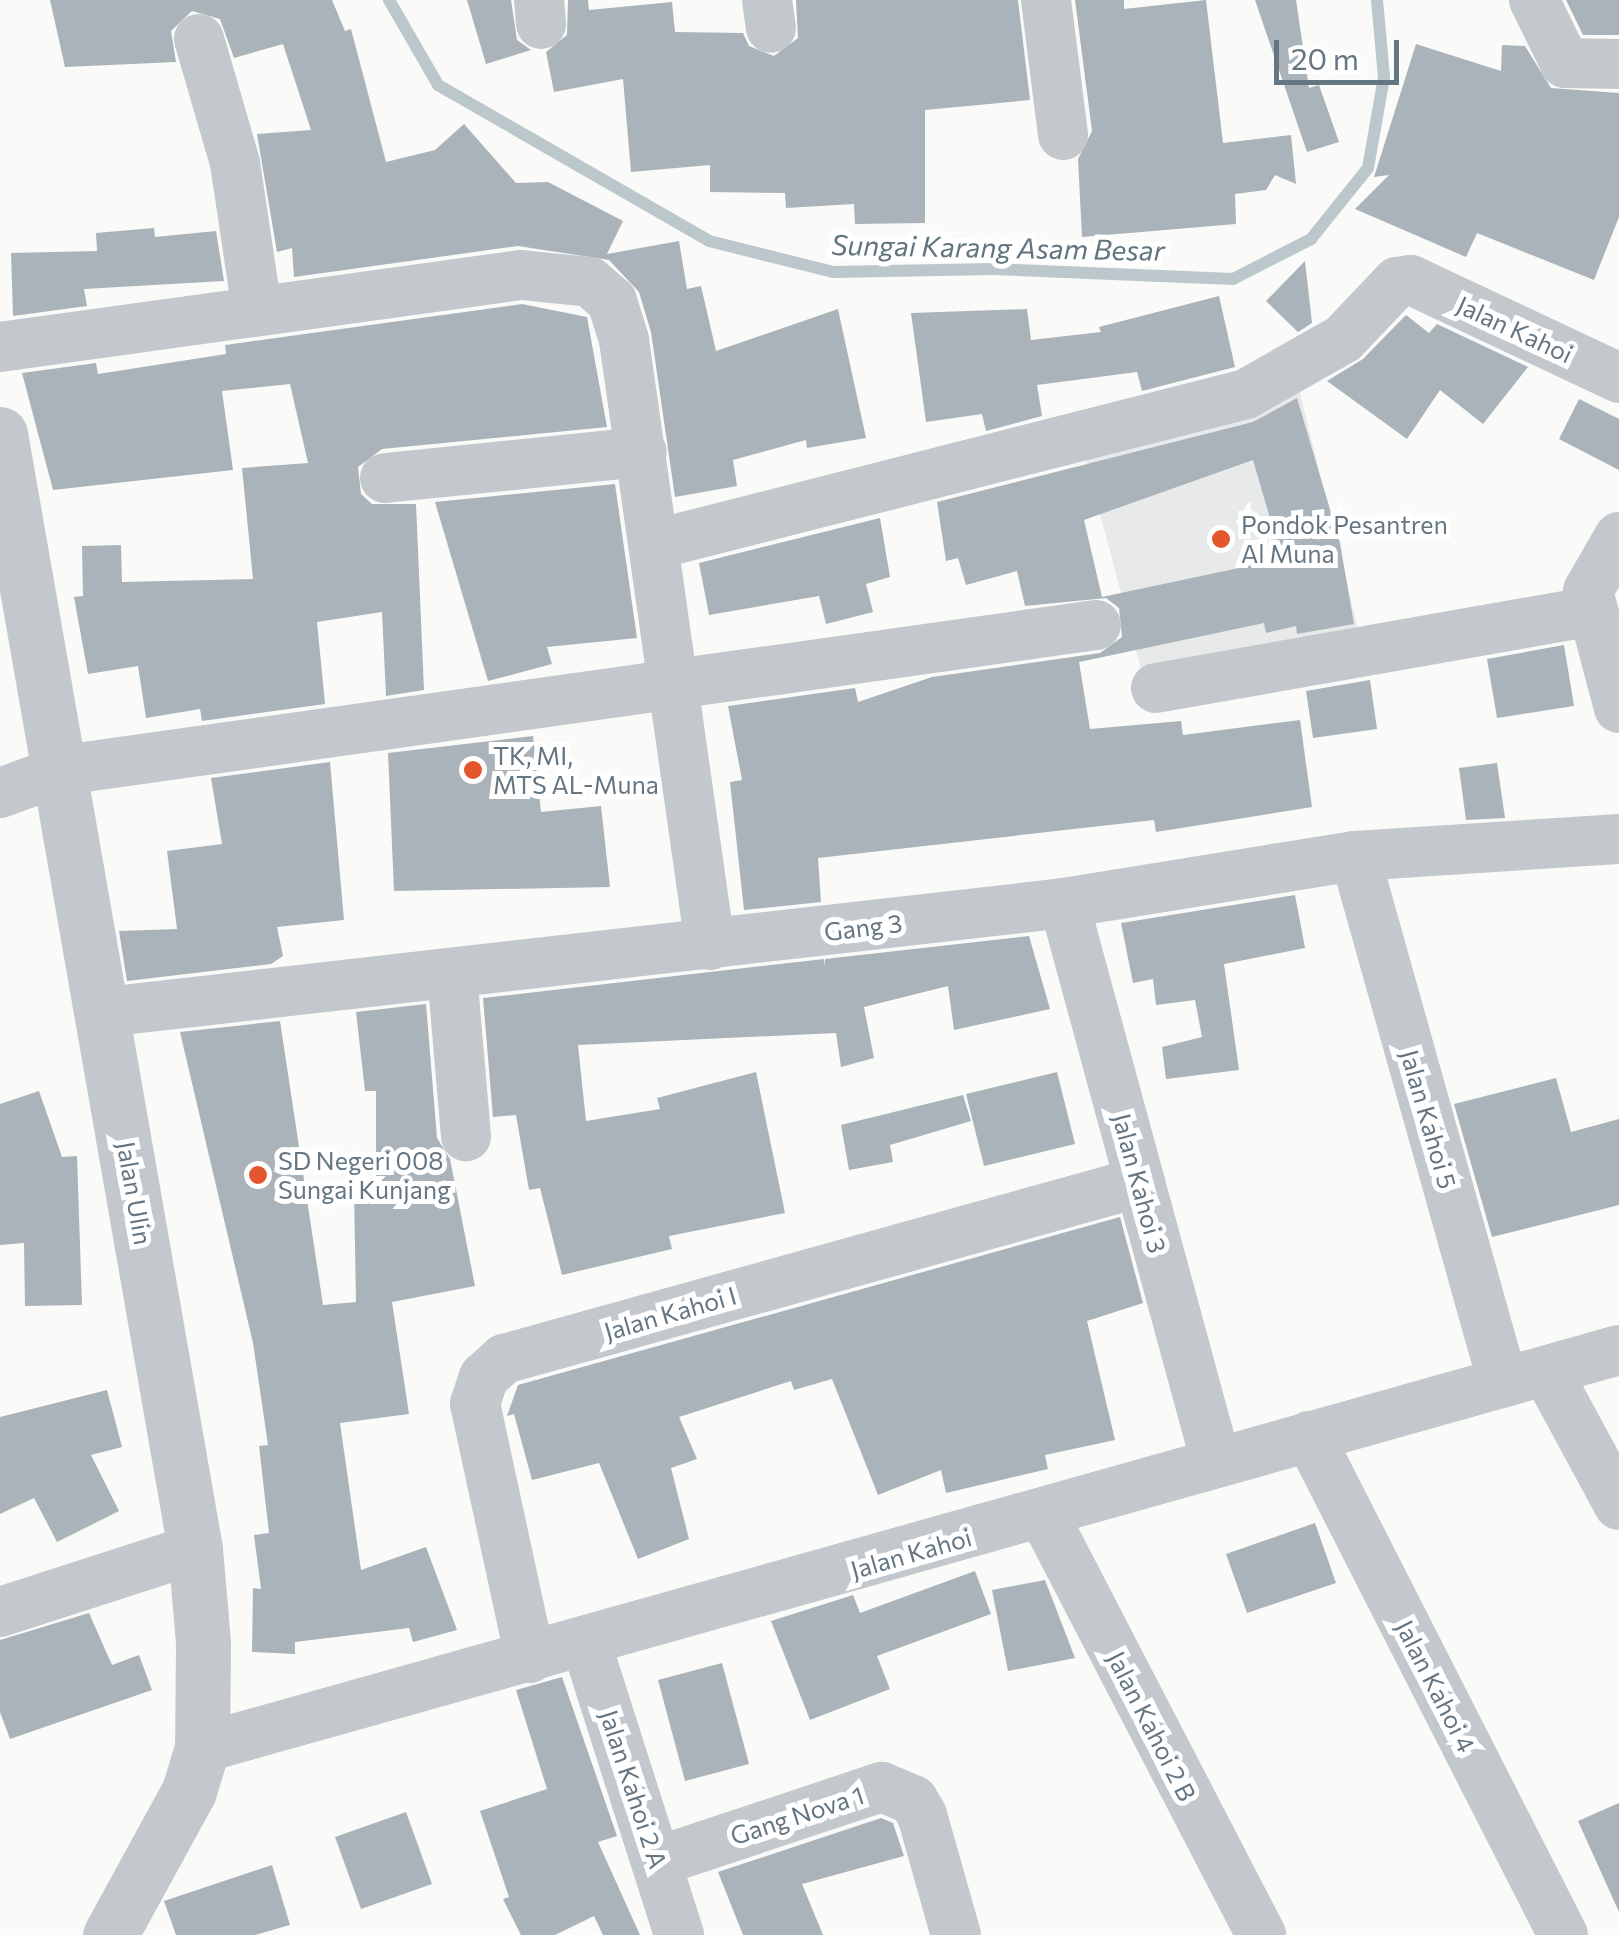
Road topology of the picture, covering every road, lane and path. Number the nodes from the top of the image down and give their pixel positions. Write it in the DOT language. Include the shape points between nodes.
graph roads {
  1 [pos="1046,0"];
  2 [pos="1534,0"];
  3 [pos="199,39"];
  4 [pos="1619,64"];
  5 [pos="1063,136"];
  6 [pos="257,310"];
  7 [pos="0,346"];
  8 [pos="1619,378"];
  9 [pos="0,434"];
  10 [pos="642,452"];
  11 [pos="386,478"];
  12 [pos="1619,537"];
  13 [pos="657,544"];
  14 [pos="1588,612"];
  15 [pos="1096,626"];
  16 [pos="1156,688"];
  17 [pos="672,690"];
  18 [pos="1619,708"];
  19 [pos="63,770"];
  20 [pos="0,793"];
  21 [pos="1619,839"];
  22 [pos="1355,856"];
  23 [pos="1064,904"];
  24 [pos="710,945"];
  25 [pos="452,973"];
  26 [pos="105,1012"];
  27 [pos="466,1136"];
  28 [pos="1140,1182"];
  29 [pos="1619,1350"];
  30 [pos="1525,1378"];
  31 [pos="1309,1436"];
  32 [pos="1216,1462"];
  33 [pos="1619,1505"];
  34 [pos="1044,1516"];
  35 [pos="195,1549"];
  36 [pos="0,1612"];
  37 [pos="586,1644"];
  38 [pos="530,1658"];
  39 [pos="202,1748"];
  40 [pos="659,1861"];
  41 [pos="110,1935"];
  42 [pos="679,1935"];
  43 [pos="956,1935"];
  44 [pos="1261,1935"];
  45 [pos="1563,1935"];
  1 -- 5 [label="street"];
  2 -- 4 [label="street" via="1566,62"];
  3 -- 6 [label="street" via="235,163"];
  6 -- 7 [label="street"];
  6 -- 10 [label="street" via="521,275 590,282 612,300"];
  8 -- 13 [label="street, Jalan Kahoi" via="1411,280 1397,282 1342,339 1246,394"];
  9 -- 19 [label="street, Jalan Ulin"];
  10 -- 11 [label="street"];
  10 -- 13 [label="street"];
  12 -- 14 [label="street" via="1592,580"];
  13 -- 17 [label="street"];
  14 -- 16 [label="street"];
  14 -- 18 [label="street"];
  15 -- 17 [label="street"];
  17 -- 19 [label="street"];
  17 -- 24 [label="street"];
  19 -- 20 [label="street"];
  19 -- 26 [label="street, Jalan Ulin"];
  21 -- 22 [label="street, Gang 3"];
  22 -- 23 [label="street, Gang 3"];
  22 -- 30 [label="street, Jalan Kahoi 5"];
  23 -- 24 [label="street, Gang 3"];
  23 -- 28 [label="street, Jalan Kahoi 3"];
  24 -- 25 [label="street, Gang 3"];
  25 -- 26 [label="street, Gang 3"];
  25 -- 27 [label="street"];
  26 -- 35 [label="street, Jalan Ulin"];
  28 -- 32 [label="street, Jalan Kahoi 3"];
  28 -- 38 [label="street, Jalan Kahoi I" via="504,1359 484,1378 476,1404"];
  29 -- 30 [label="street, Jalan Kahoi"];
  30 -- 31 [label="street, Jalan Kahoi"];
  30 -- 33 [label="street, Jalan Kahoi 5"];
  31 -- 32 [label="street, Jalan Kahoi"];
  31 -- 45 [label="street, Jalan Kahoi 4"];
  32 -- 34 [label="street, Jalan Kahoi"];
  34 -- 37 [label="street, Jalan Kahoi"];
  34 -- 44 [label="street, Jalan Kahoi 2 B"];
  35 -- 36 [label="street"];
  35 -- 39 [label="street, Jalan Ulin"];
  37 -- 38 [label="street, Jalan Kahoi"];
  37 -- 40 [label="street, Jalan Kahoi 2 A"];
  38 -- 39 [label="street, Jalan Kahoi"];
  39 -- 41 [label="street, Jalan Ulin" via="190,1792"];
  40 -- 42 [label="street, Jalan Kahoi 2 A"];
  40 -- 43 [label="street, Gang Nova 1" via="882,1787 914,1800"];
}
